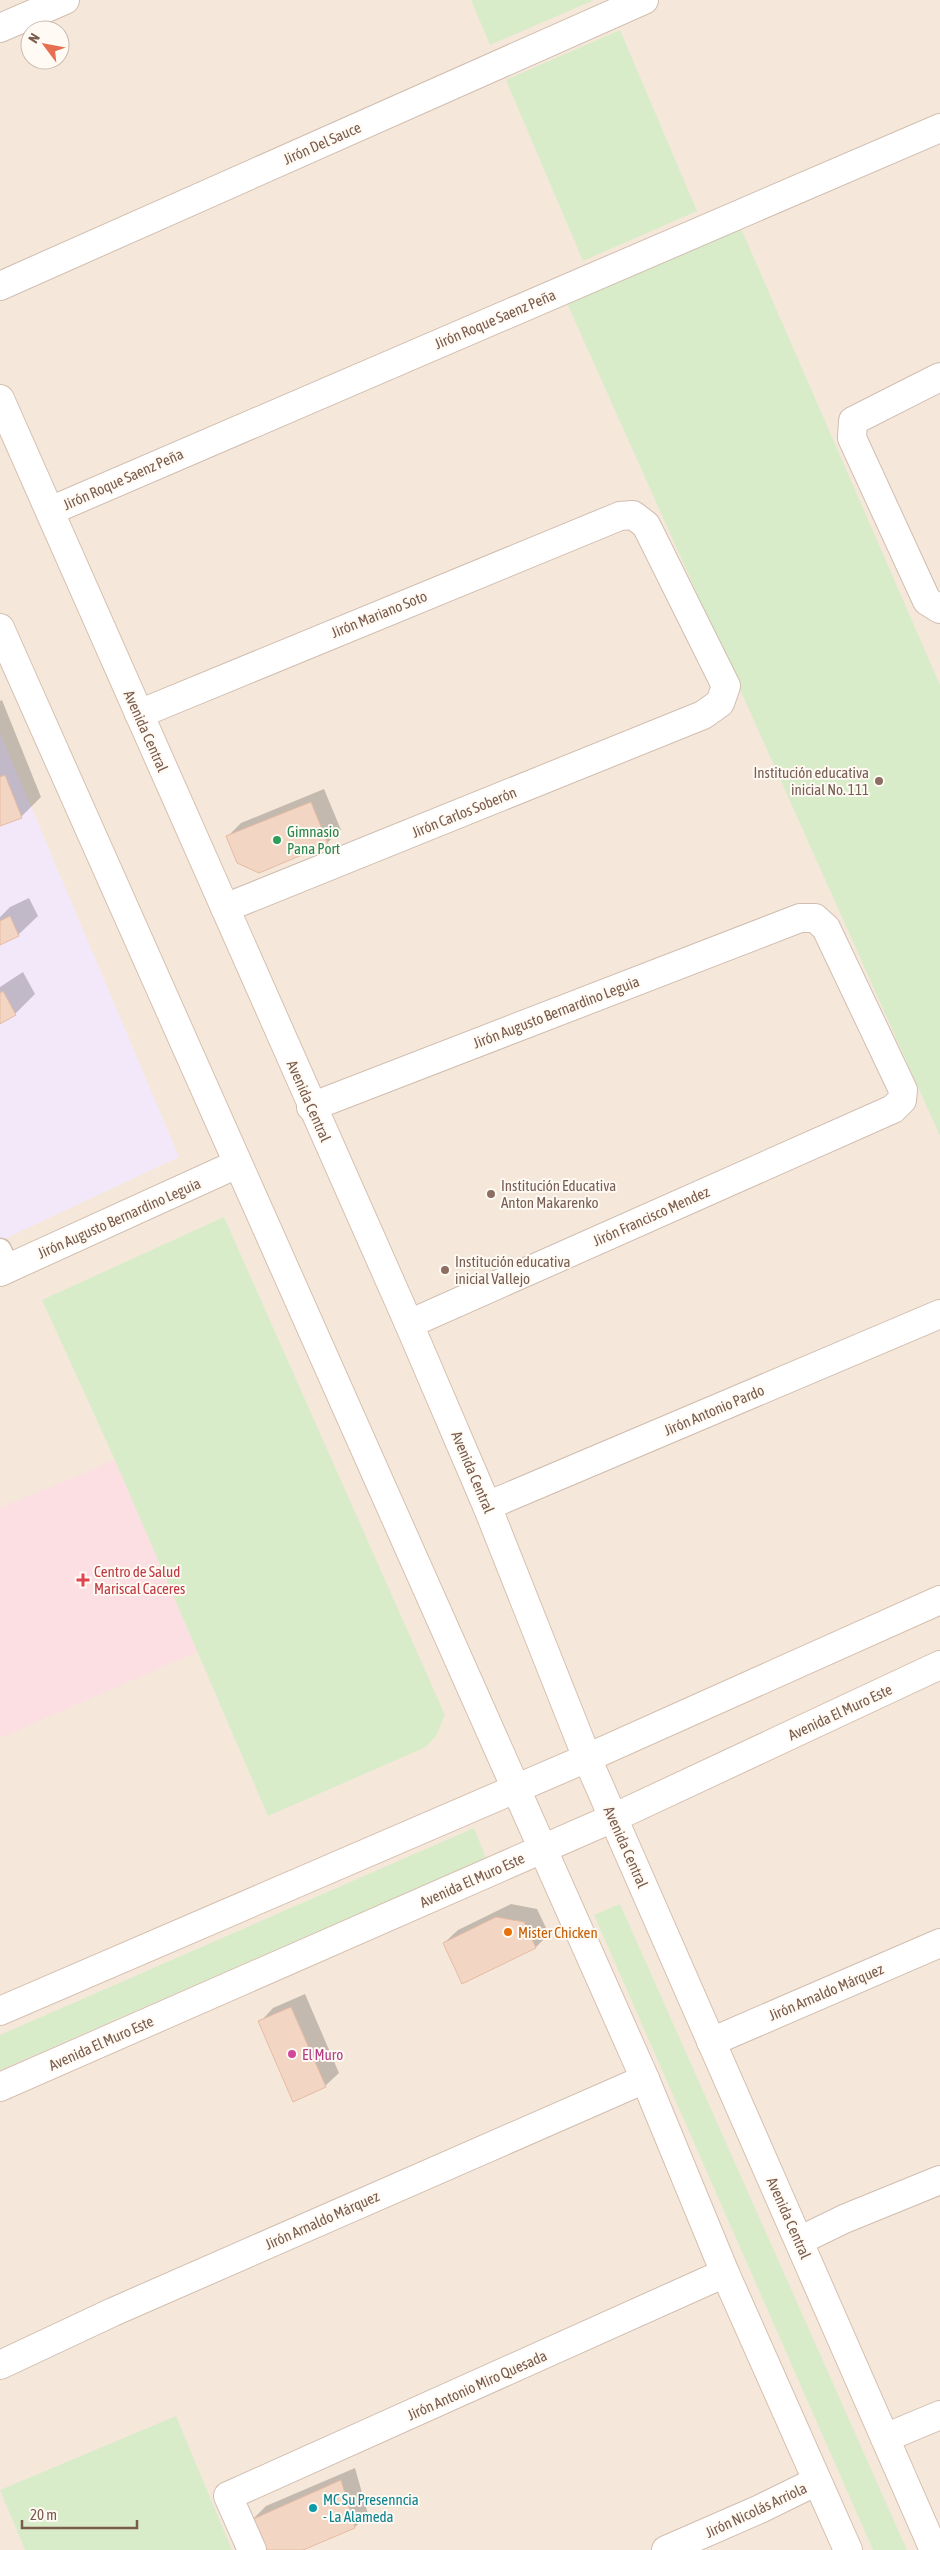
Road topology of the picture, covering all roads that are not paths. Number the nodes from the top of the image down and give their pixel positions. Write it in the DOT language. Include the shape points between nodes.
graph roads {
  1 [pos="65,0"];
  2 [pos="644,0"];
  3 [pos="0,28"];
  4 [pos="940,128"];
  5 [pos="0,286"];
  6 [pos="940,378"];
  7 [pos="0,399"];
  8 [pos="50,511"];
  9 [pos="620,516"];
  10 [pos="934,605"];
  11 [pos="0,628"];
  12 [pos="138,714"];
  13 [pos="225,908"];
  14 [pos="311,1107"];
  15 [pos="893,1109"];
  16 [pos="238,1164"];
  17 [pos="3,1263"];
  18 [pos="940,1314"];
  19 [pos="409,1324"];
  20 [pos="487,1506"];
  21 [pos="940,1600"];
  22 [pos="940,1666"];
  23 [pos="587,1758"];
  24 [pos="516,1787"];
  25 [pos="613,1818"];
  26 [pos="543,1848"];
  27 [pos="940,1943"];
  28 [pos="0,2011"];
  29 [pos="711,2042"];
  30 [pos="646,2079"];
  31 [pos="0,2087"];
  32 [pos="940,2180"];
  33 [pos="799,2242"];
  34 [pos="725,2272"];
  35 [pos="0,2364"];
  36 [pos="940,2415"];
  37 [pos="885,2438"];
  38 [pos="817,2481"];
  39 [pos="252,2550"];
  40 [pos="666,2550"];
  41 [pos="848,2550"];
  42 [pos="934,2550"];
  1 -- 3 [label="street"];
  2 -- 5 [label="street, Jirón Del Sauce"];
  4 -- 8 [label="street, Jirón Roque Saenz Peña"];
  6 -- 10 [label="street" via="853,421 852,438"];
  7 -- 8 [label="street, Avenida Central"];
  8 -- 12 [label="street, Avenida Central"];
  9 -- 12 [label="street, Jirón Mariano Soto"];
  9 -- 13 [label="street, Jirón Carlos Soberón" via="633,515 646,525 726,686 720,703 703,715"];
  11 -- 16 [label="street"];
  12 -- 13 [label="street, Avenida Central"];
  13 -- 14 [label="street, Avenida Central"];
  14 -- 15 [label="street, Jirón Augusto Bernardino Leguia" via="800,918 815,918 826,928 902,1090 902,1100"];
  14 -- 19 [label="street, Avenida Central"];
  15 -- 19 [label="street, Jirón Francisco Mendez"];
  16 -- 17 [label="street, Jirón Augusto Bernardino Leguia"];
  16 -- 24 [label="street"];
  18 -- 20 [label="street, Jirón Antonio Pardo"];
  19 -- 20 [label="street, Avenida Central"];
  20 -- 23 [label="street, Avenida Central"];
  21 -- 23 [label="street"];
  22 -- 25 [label="street, Avenida El Muro Este"];
  23 -- 24 [label="street"];
  23 -- 25 [label="street, Avenida Central"];
  24 -- 26 [label="street"];
  24 -- 28 [label="street"];
  25 -- 26 [label="street, Avenida El Muro Este"];
  25 -- 29 [label="street, Avenida Central"];
  26 -- 30 [label="street"];
  26 -- 31 [label="street, Avenida El Muro Este"];
  27 -- 29 [label="street, Jirón Arnaldo Márquez"];
  29 -- 33 [label="street, Avenida Central"];
  30 -- 34 [label="street"];
  30 -- 35 [label="street, Jirón Arnaldo Márquez"];
  32 -- 33 [label="street" via="844,2219"];
  33 -- 37 [label="street, Avenida Central"];
  34 -- 38 [label="street"];
  34 -- 39 [label="street, Jirón Antonio Miro Quesada" via="228,2496"];
  36 -- 37 [label="street"];
  37 -- 42 [label="street, Avenida Central"];
  38 -- 40 [label="street, Jirón Nicolás Arriola"];
  38 -- 41 [label="street"];
}
